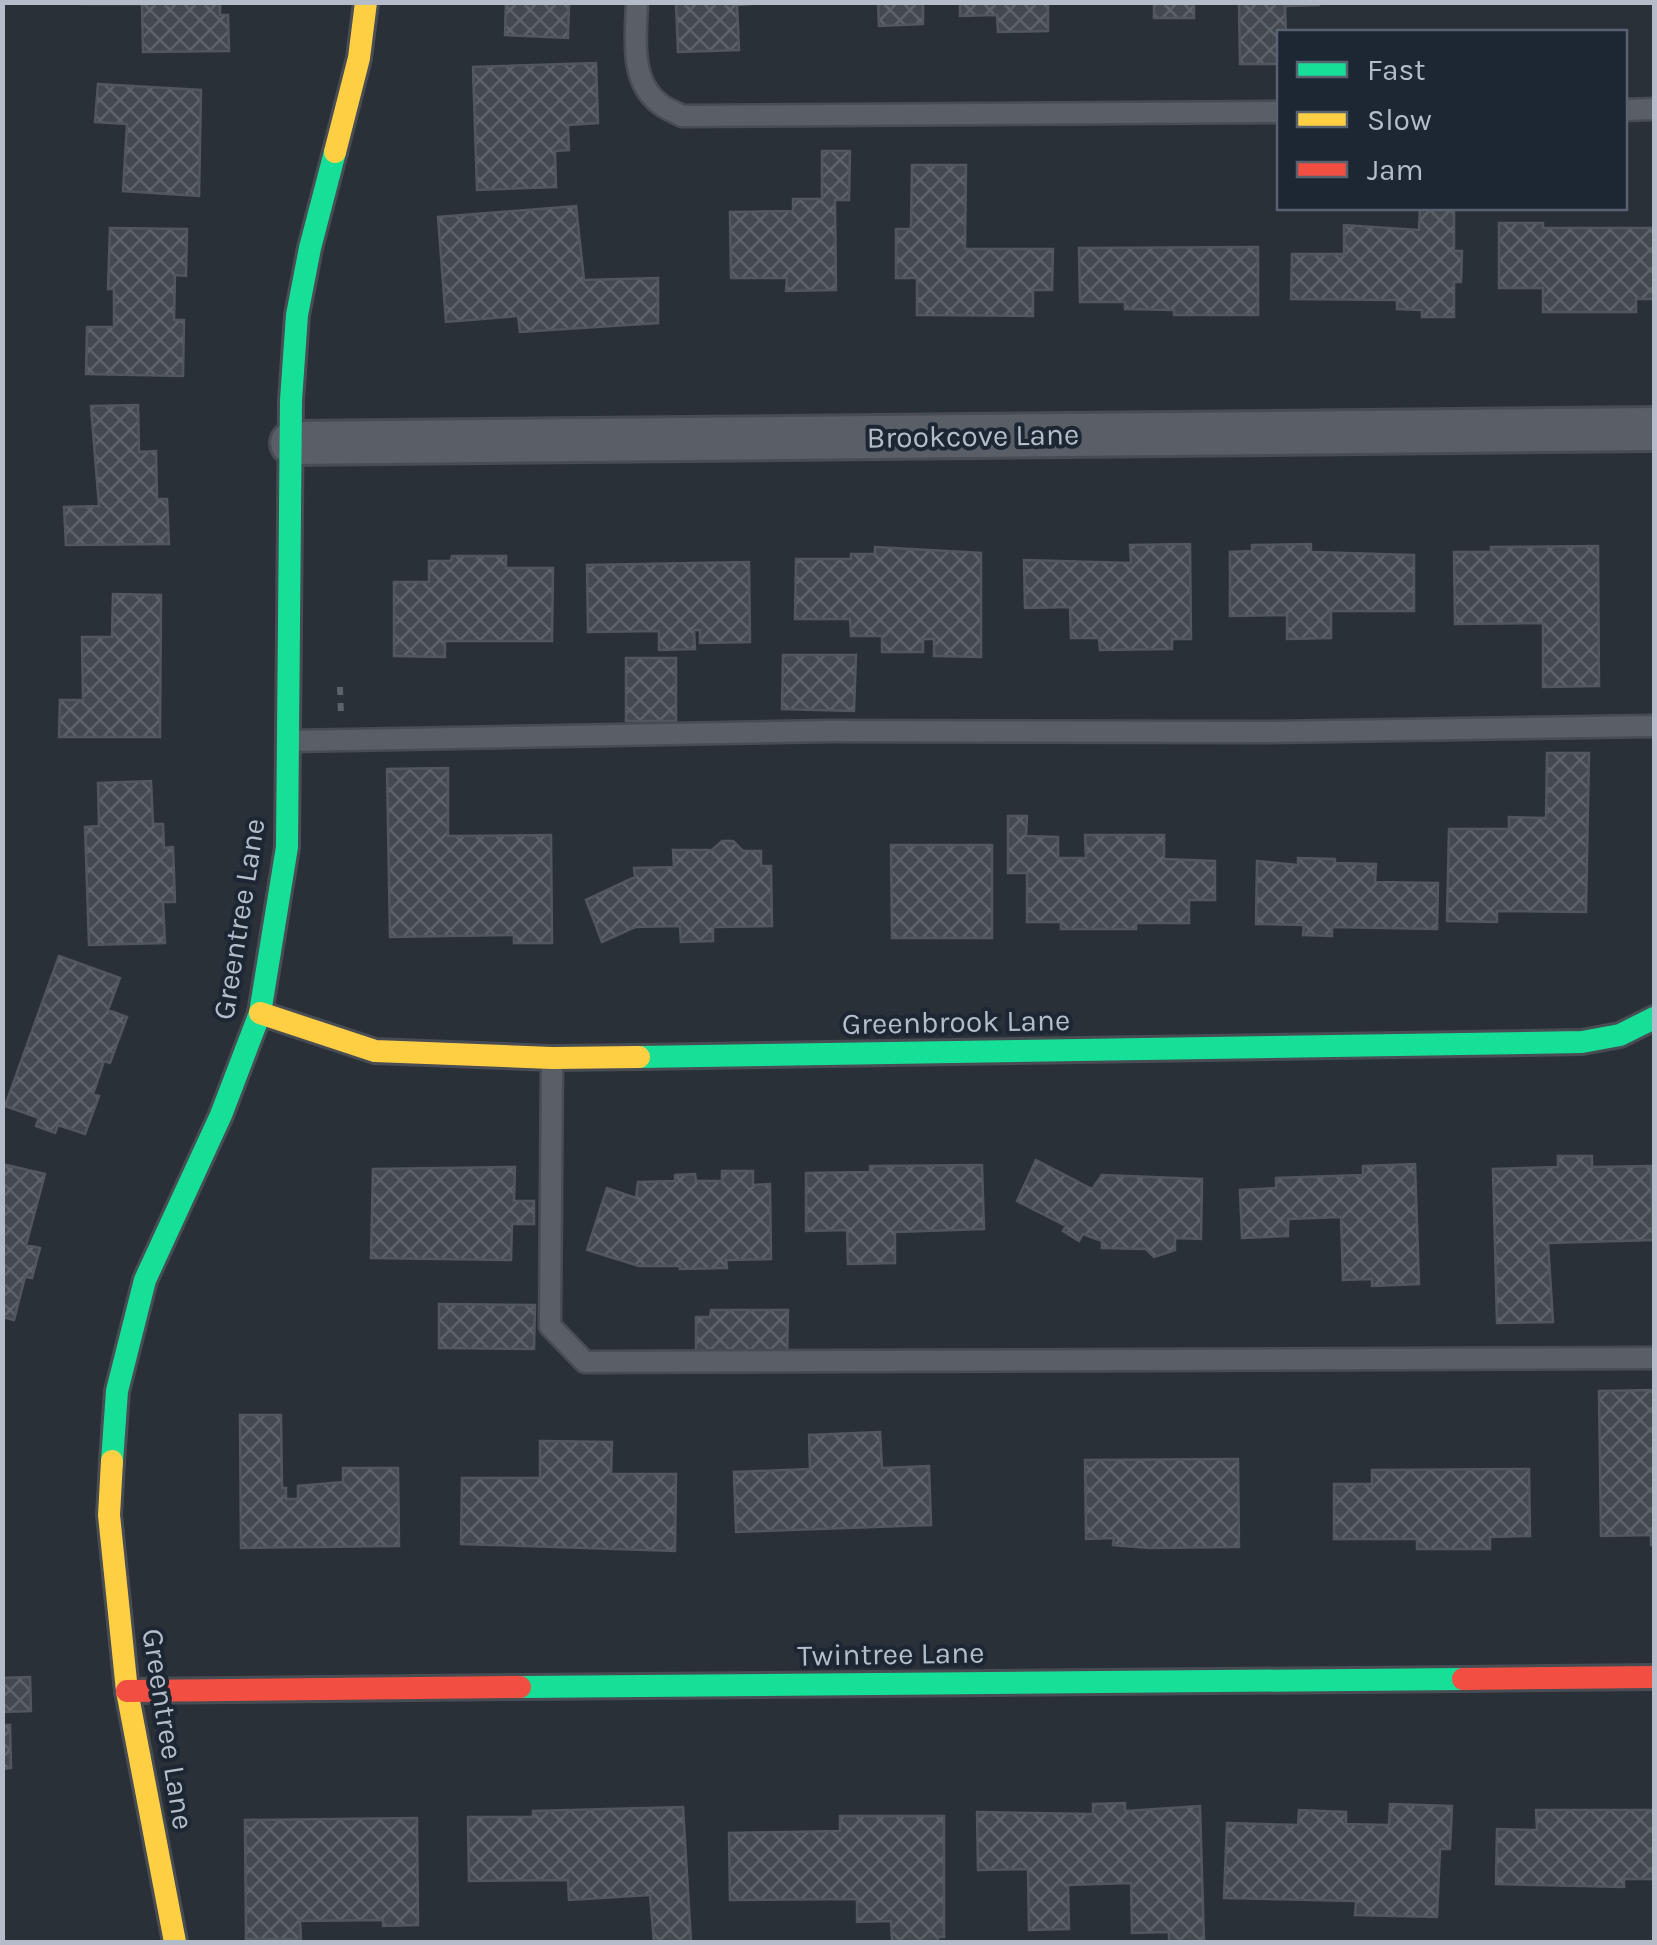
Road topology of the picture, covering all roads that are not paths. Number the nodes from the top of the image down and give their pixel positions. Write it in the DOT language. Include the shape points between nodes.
graph roads {
  1 [pos="366,2"];
  2 [pos="636,2"];
  3 [pos="1654,109"];
  4 [pos="1627,110"];
  5 [pos="1277,112"];
  6 [pos="1654,429"];
  7 [pos="292,443"];
  8 [pos="1654,726"];
  9 [pos="289,742"];
  10 [pos="260,1012"];
  11 [pos="1654,1018"];
  12 [pos="552,1058"];
  13 [pos="1654,1358"];
  14 [pos="1654,1677"];
  15 [pos="127,1691"];
  16 [pos="175,1942"];
  1 -- 7 [label="street, Greentree Lane" via="359,58 297,315"];
  2 -- 5 [label="lane" via="643,84 658,103 682,116"];
  3 -- 4 [label="lane"];
  6 -- 7 [label="street, Brookcove Lane"];
  7 -- 9 [label="street, Greentree Lane"];
  8 -- 9 [label="lane"];
  9 -- 10 [label="street, Greentree Lane" via="287,847"];
  10 -- 12 [label="street, Greenbrook Lane" via="375,1050"];
  10 -- 15 [label="street, Greentree Lane" via="145,1280 116,1391 109,1515"];
  11 -- 12 [label="street, Greenbrook Lane" via="1582,1042"];
  12 -- 13 [label="lane" via="550,1326 585,1362"];
  14 -- 15 [label="street, Twintree Lane"];
  15 -- 16 [label="street, Greentree Lane"];
}
